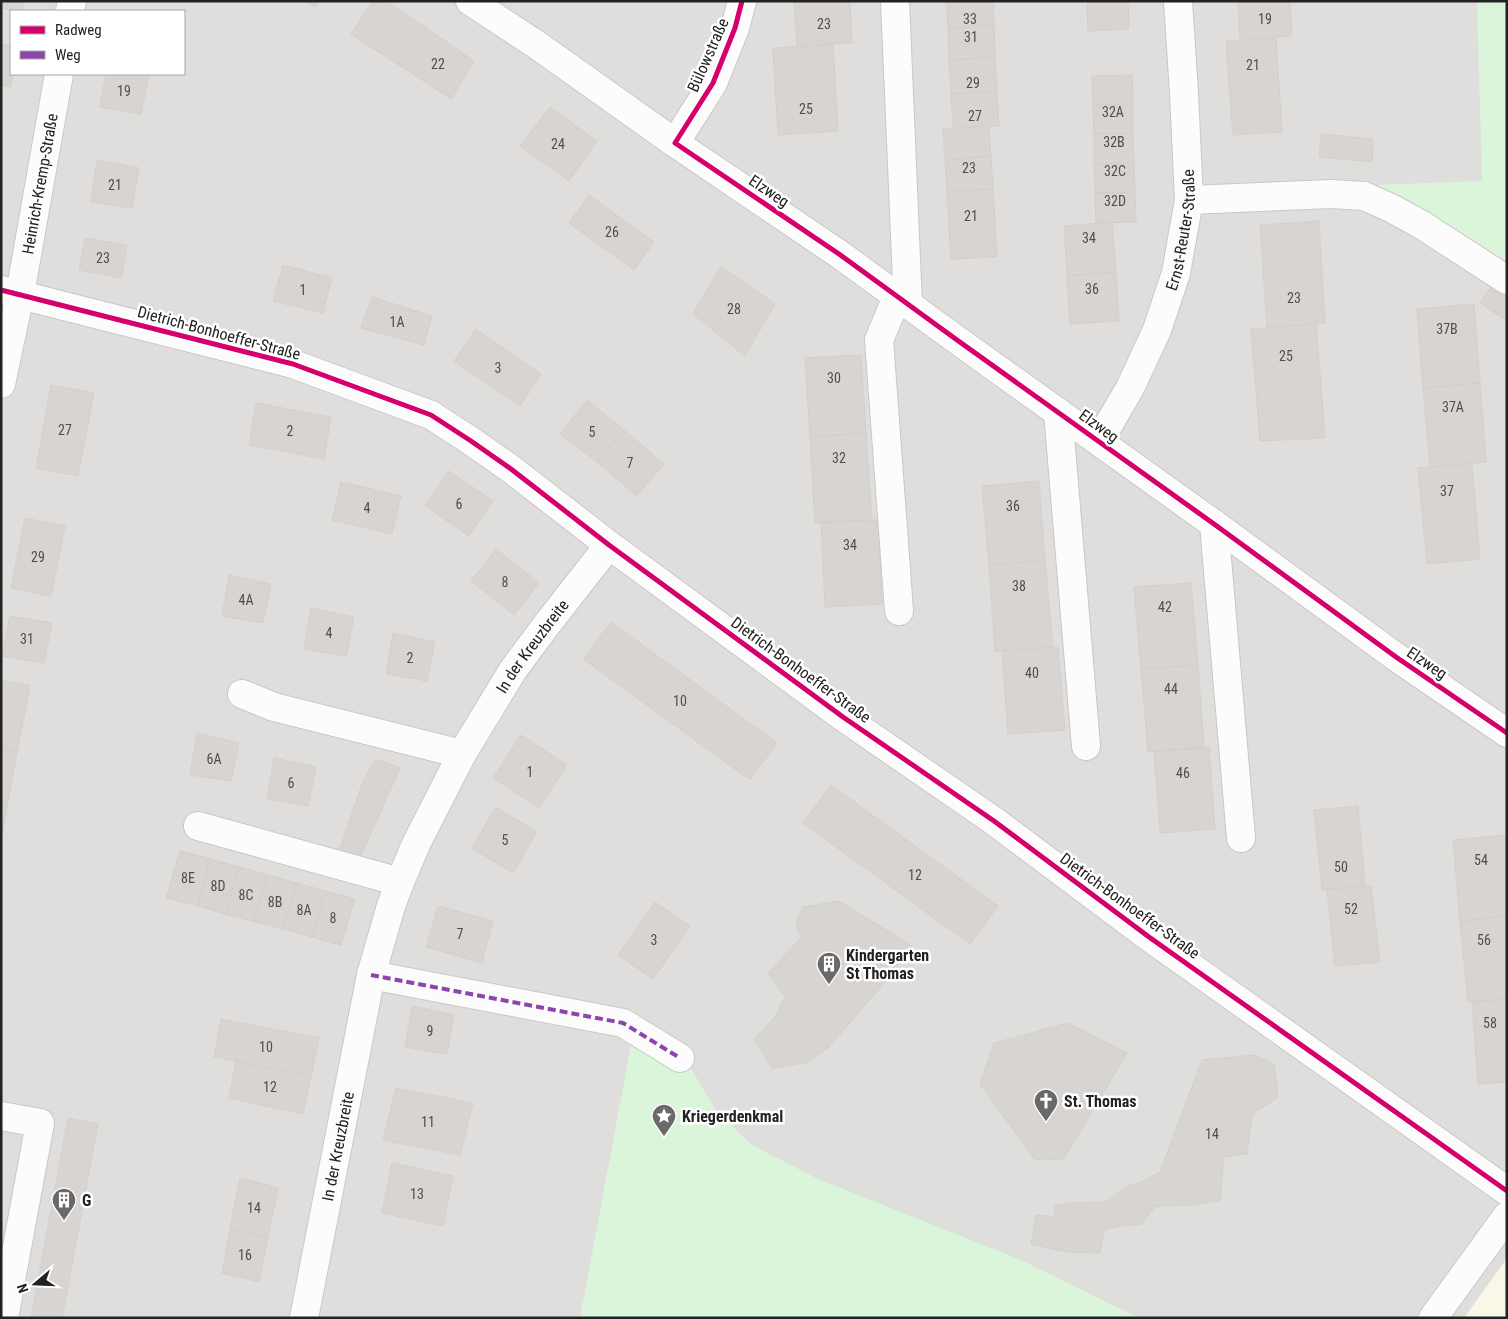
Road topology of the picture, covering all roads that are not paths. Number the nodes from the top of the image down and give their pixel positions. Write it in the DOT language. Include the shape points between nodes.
graph roads {
  1 [pos="470,1"];
  2 [pos="742,1"];
  3 [pos="895,1"];
  4 [pos="1178,1"];
  5 [pos="59,75"];
  6 [pos="675,143"];
  7 [pos="1189,200"];
  8 [pos="1507,280"];
  9 [pos="11,292"];
  10 [pos="903,301"];
  11 [pos="1,384"];
  12 [pos="1058,412"];
  13 [pos="1099,441"];
  14 [pos="1214,524"];
  15 [pos="609,545"];
  16 [pos="899,611"];
  17 [pos="242,694"];
  18 [pos="1507,733"];
  19 [pos="1086,746"];
  20 [pos="462,754"];
  21 [pos="198,826"];
  22 [pos="1241,838"];
  23 [pos="400,882"];
  24 [pos="372,975"];
  25 [pos="680,1058"];
  26 [pos="1,1116"];
  27 [pos="1507,1191"];
  28 [pos="1507,1216"];
  29 [pos="4,1318"];
  30 [pos="304,1318"];
  31 [pos="1433,1318"];
  1 -- 6 [label="street, Elzweg"];
  2 -- 6 [label="street, Bülowstraße" via="713,83"];
  3 -- 10 [label="street"];
  4 -- 7 [label="street, Ernst-Reuter-Straße"];
  5 -- 9 [label="street, Heinrich-Kremp-Straße"];
  6 -- 10 [label="street, Elzweg" via="840,254"];
  7 -- 8 [label="street" via="1331,194 1364,196 1422,225"];
  7 -- 13 [label="street, Ernst-Reuter-Straße" via="1176,273 1157,330 1130,388"];
  9 -- 11 [label="street, Heinrich-Kremp-Straße"];
  9 -- 15 [label="street, Dietrich-Bonhoeffer-Straße" via="293,364 431,415 503,463"];
  10 -- 12 [label="street, Elzweg"];
  10 -- 16 [label="street" via="879,340"];
  12 -- 13 [label="street, Elzweg"];
  12 -- 19 [label="street"];
  13 -- 14 [label="street, Elzweg"];
  14 -- 18 [label="street, Elzweg" via="1396,657"];
  14 -- 22 [label="street"];
  15 -- 20 [label="street, In der Kreuzbreite" via="513,670"];
  15 -- 27 [label="street, Dietrich-Bonhoeffer-Straße" via="844,718 994,821 1149,937"];
  17 -- 20 [label="street" via="274,707"];
  20 -- 23 [label="street, In der Kreuzbreite"];
  21 -- 23 [label="street"];
  23 -- 24 [label="street, In der Kreuzbreite"];
  24 -- 25 [label="street" via="623,1023"];
  24 -- 30 [label="street, In der Kreuzbreite"];
  26 -- 29 [label="street" via="40,1123"];
  28 -- 31 [label="street"];
}
